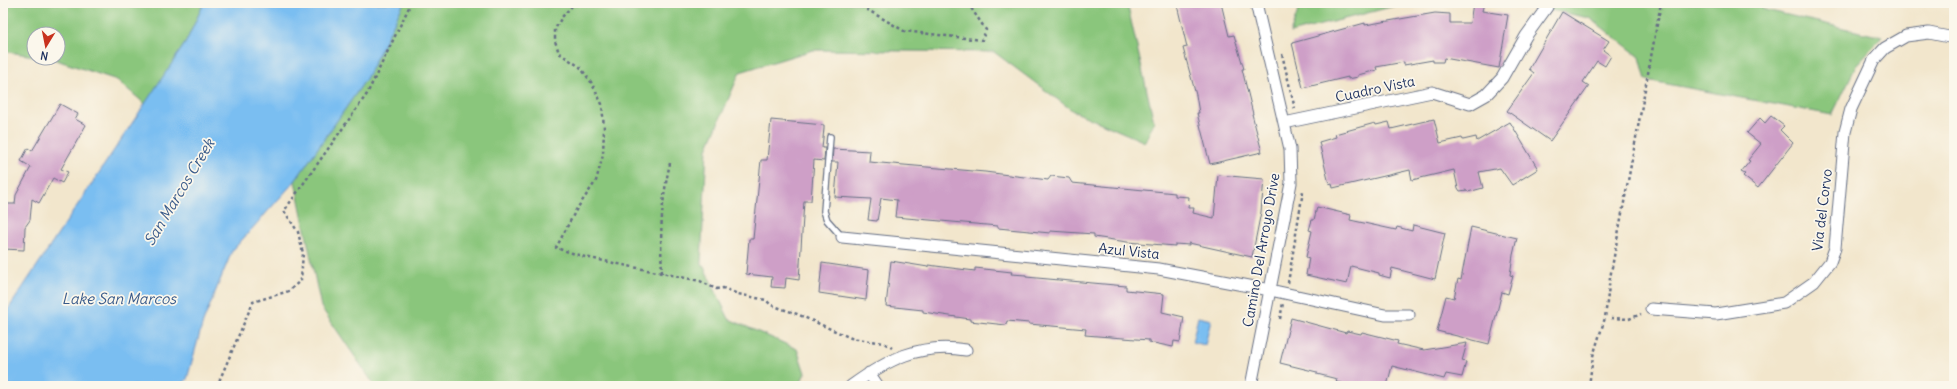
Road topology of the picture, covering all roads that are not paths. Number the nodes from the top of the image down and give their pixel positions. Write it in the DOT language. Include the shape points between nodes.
graph roads {
  1 [pos="1256,3"];
  2 [pos="1551,5"];
  3 [pos="1954,38"];
  4 [pos="1284,123"];
  5 [pos="830,137"];
  6 [pos="842,237"];
  7 [pos="1270,290"];
  8 [pos="1651,310"];
  9 [pos="1409,315"];
  10 [pos="966,350"];
  11 [pos="870,373"];
  12 [pos="852,386"];
  13 [pos="878,386"];
  14 [pos="1252,386"];
  1 -- 4 [label="street, Camino Del Arroyo Drive"];
  2 -- 4 [label="street, Cuadro Vista" via="1502,78 1486,95 1470,104 1432,92"];
  3 -- 8 [label="street, Via del Corvo" via="1929,33 1906,36 1885,48 1874,60 1851,109 1845,132 1835,248 1830,262 1814,282 1784,302 1716,314"];
  4 -- 7 [label="street, Camino Del Arroyo Drive" via="1290,149 1291,183"];
  5 -- 6 [label="lane" via="824,211 827,220"];
  6 -- 7 [label="street, Azul Vista" via="1159,269"];
  7 -- 9 [label="street, Azul Vista" via="1385,315"];
  7 -- 14 [label="street, Camino Del Arroyo Drive"];
  10 -- 11 [label="street" via="952,347 925,349 886,362"];
  11 -- 12 [label="street"];
  11 -- 13 [label="street"];
}
